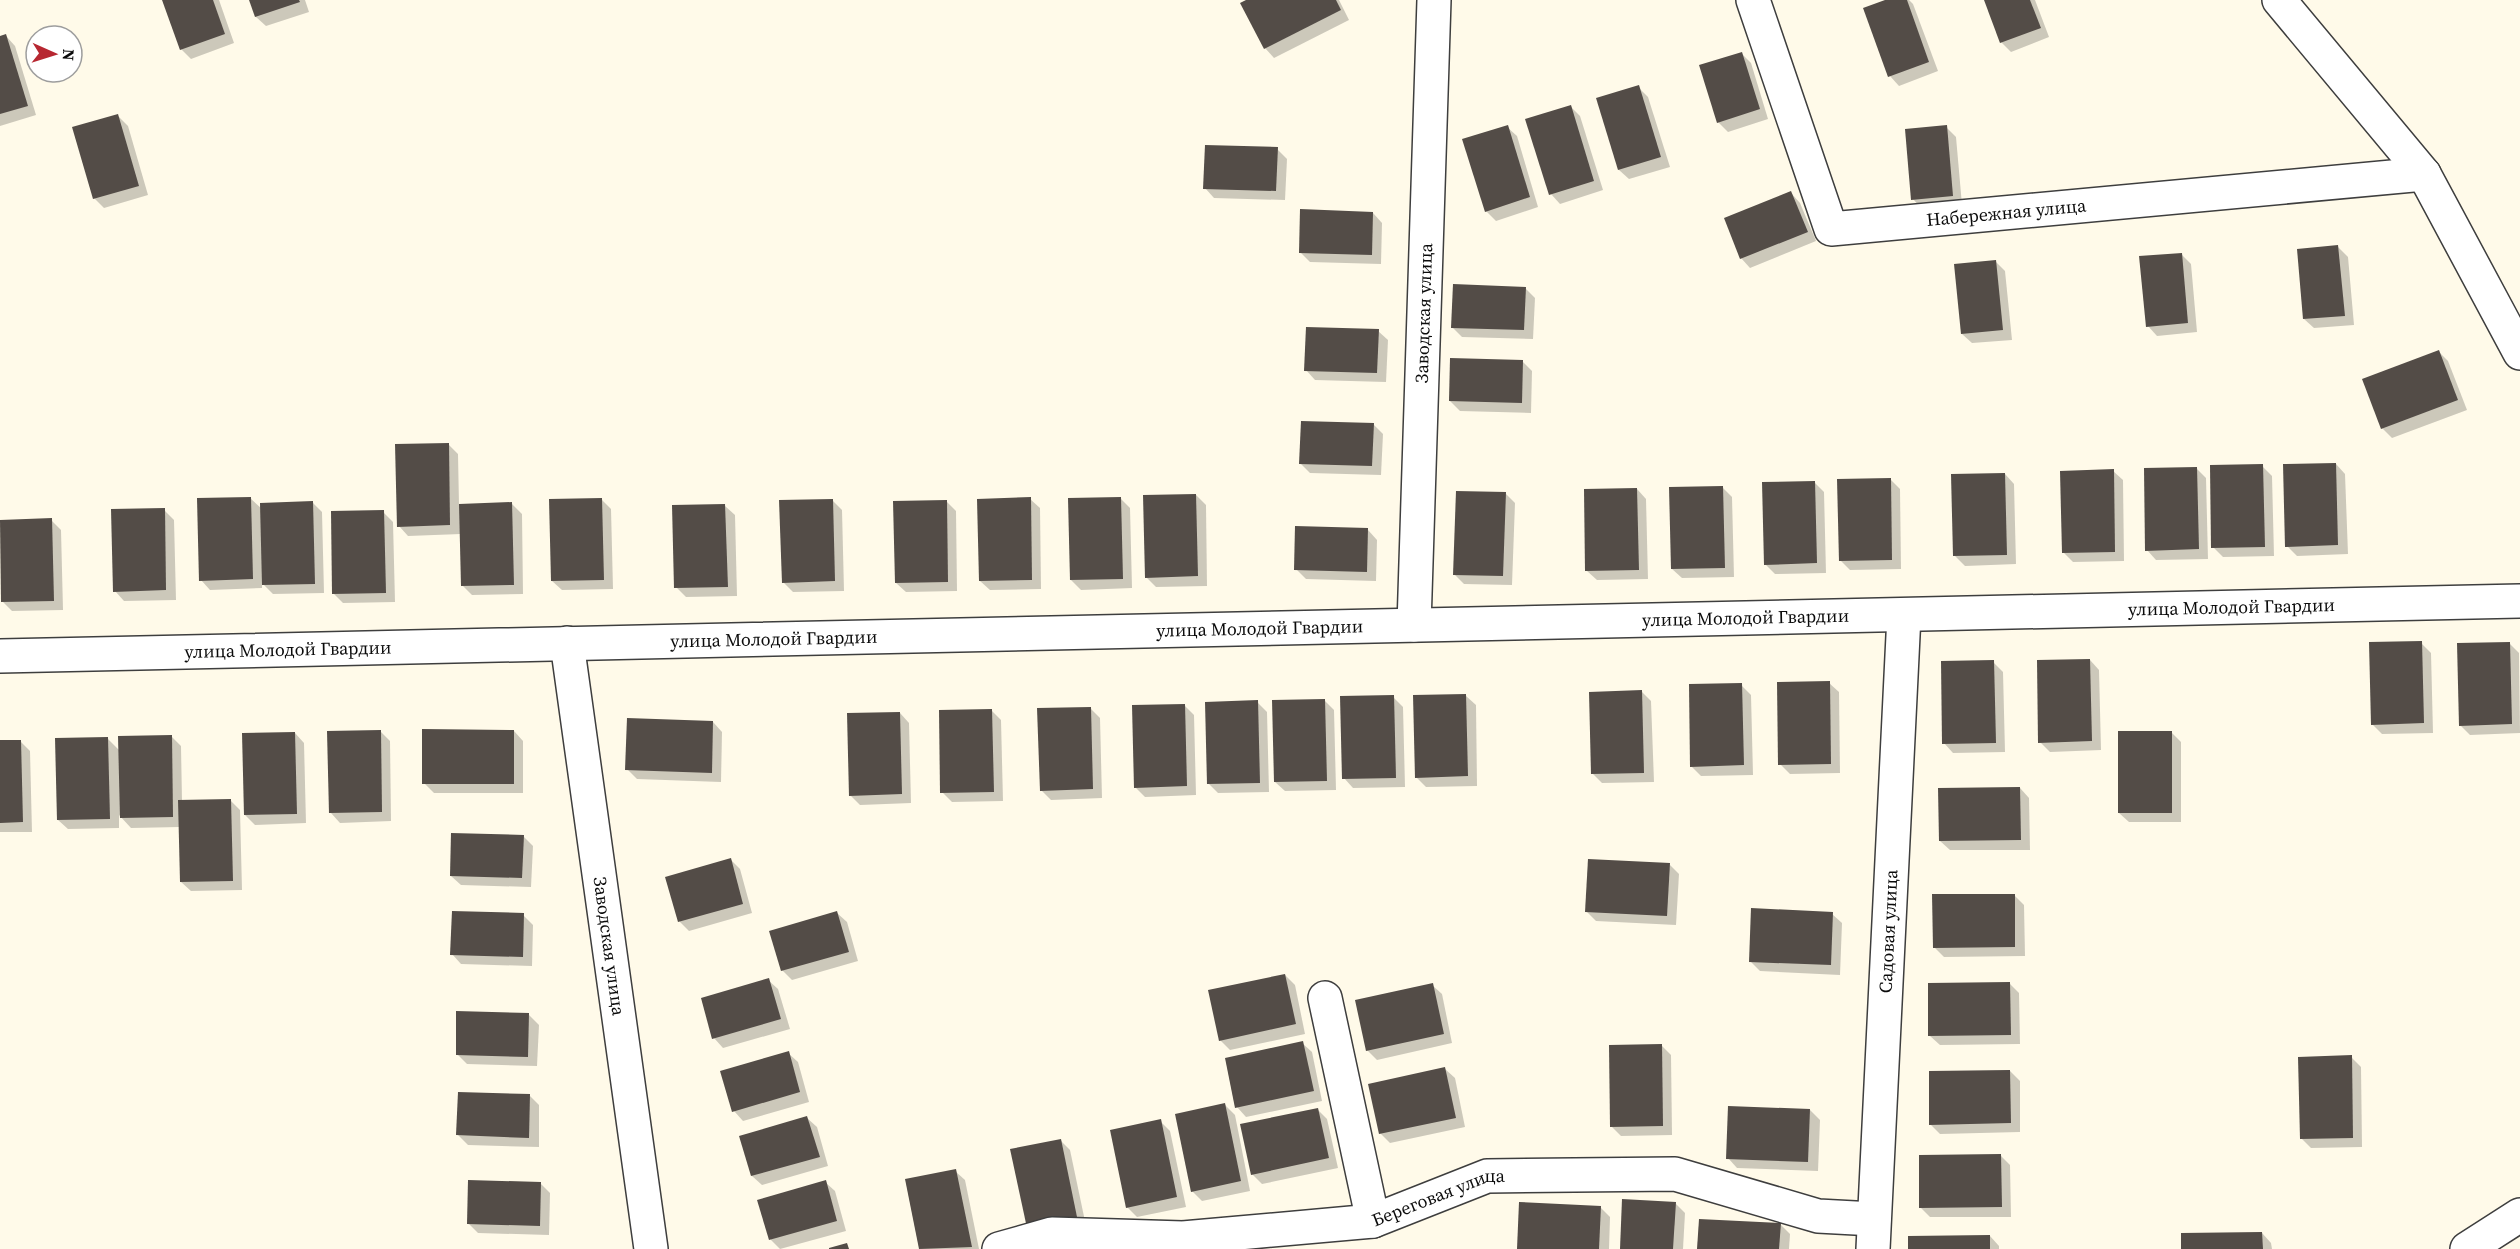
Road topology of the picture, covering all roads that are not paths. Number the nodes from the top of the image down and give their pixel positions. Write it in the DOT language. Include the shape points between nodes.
graph roads {
  1 [pos="1434,0"];
  2 [pos="1753,0"];
  3 [pos="2280,0"];
  4 [pos="2424,174"];
  5 [pos="2520,353"];
  6 [pos="2520,602"];
  7 [pos="1905,615"];
  8 [pos="1414,625"];
  9 [pos="567,643"];
  10 [pos="0,656"];
  11 [pos="1325,998"];
  12 [pos="2520,1215"];
  13 [pos="1373,1221"];
  14 [pos="1874,1234"];
  15 [pos="651,1249"];
  16 [pos="999,1249"];
  17 [pos="2467,1249"];
  1 -- 8 [label="street, Заводская улица"];
  2 -- 4 [label="street, Набережная улица" via="1831,229"];
  3 -- 4 [label="street"];
  4 -- 5 [label="street"];
  6 -- 7 [label="street, улица Молодой Гвардии"];
  7 -- 8 [label="street, улица Молодой Гвардии"];
  7 -- 14 [label="street, Садовая улица"];
  8 -- 9 [label="street, улица Молодой Гвардии"];
  9 -- 10 [label="street, улица Молодой Гвардии"];
  9 -- 15 [label="street, Заводская улица"];
  11 -- 13 [label="street"];
  12 -- 17 [label="street"];
  13 -- 14 [label="street, Береговая улица" via="1487,1176 1675,1174"];
  13 -- 16 [label="street, Береговая улица" via="1183,1238 1052,1234"];
}
